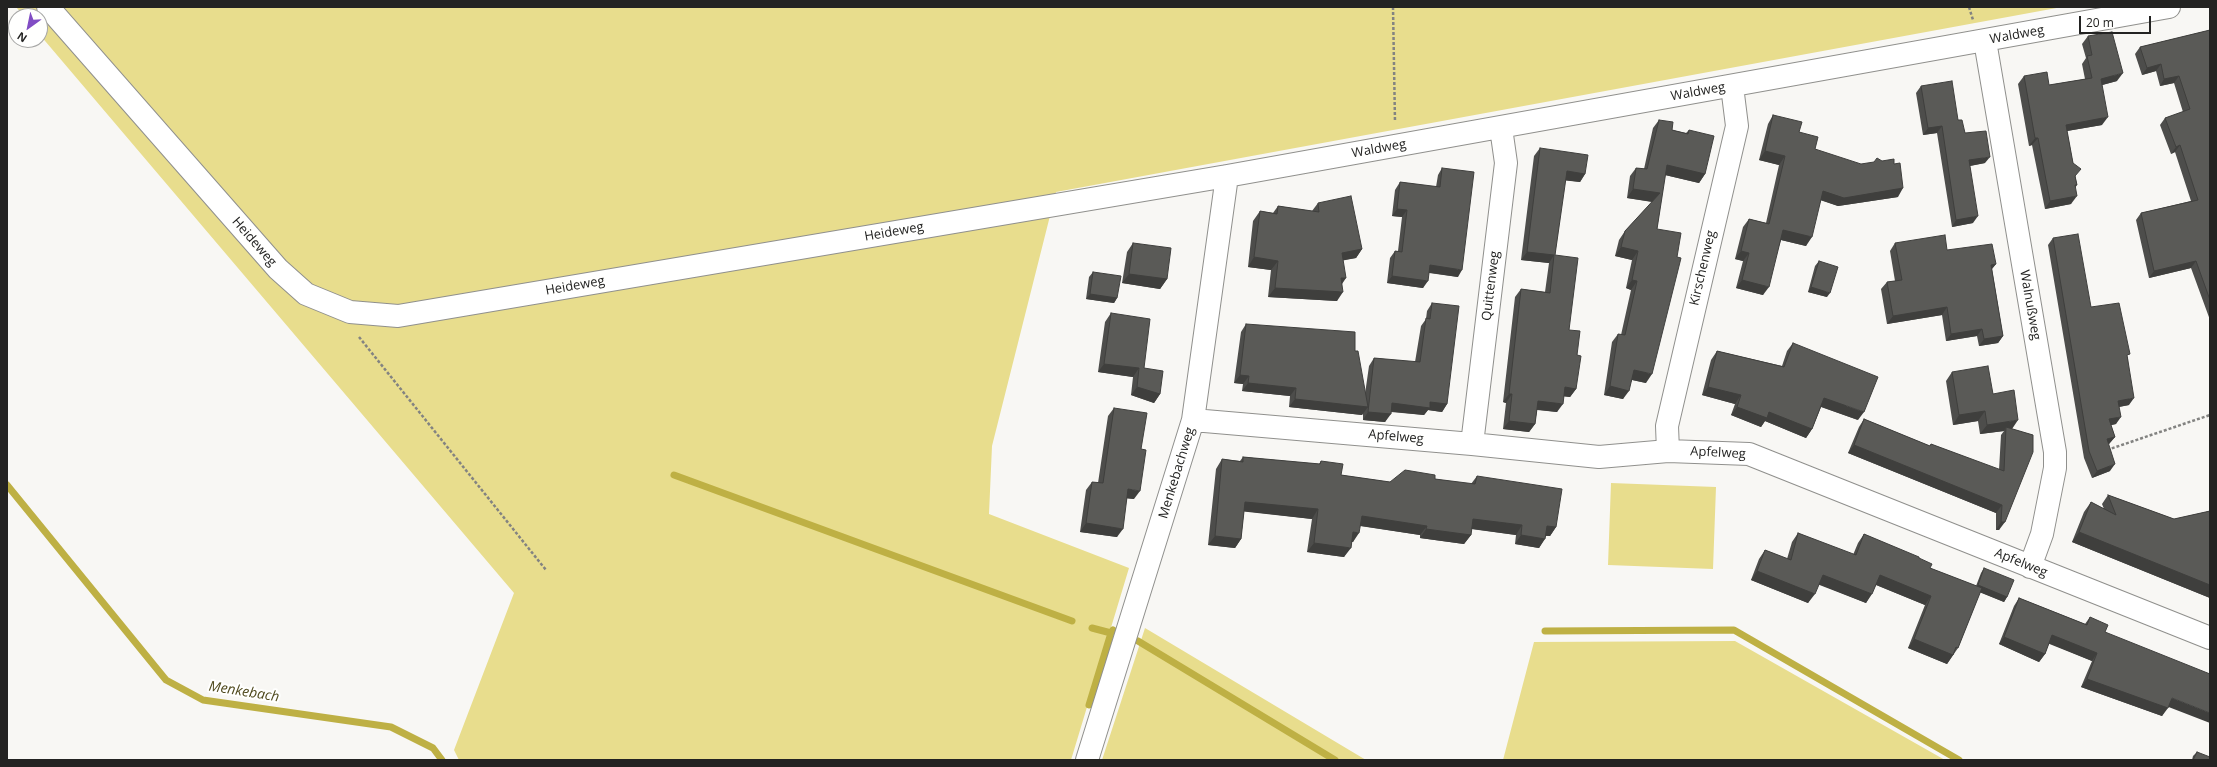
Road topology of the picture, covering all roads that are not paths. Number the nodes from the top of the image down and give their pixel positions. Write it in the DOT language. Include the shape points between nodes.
graph roads {
  1 [pos="48,7"];
  2 [pos="2169,7"];
  3 [pos="1985,41"];
  4 [pos="1732,86"];
  5 [pos="1501,128"];
  6 [pos="1226,176"];
  7 [pos="1193,420"];
  8 [pos="1472,444"];
  9 [pos="1668,451"];
  10 [pos="2030,567"];
  11 [pos="2210,638"];
  12 [pos="1087,760"];
  1 -- 6 [label="street, Heideweg" via="278,269 306,294 350,312 398,316"];
  2 -- 3 [label="street, Waldweg"];
  3 -- 4 [label="street, Waldweg"];
  3 -- 10 [label="street, Walnußweg" via="2055,452 2055,468 2042,534"];
  4 -- 5 [label="street, Waldweg"];
  4 -- 9 [label="street, Kirschenweg" via="1737,126 1667,426"];
  5 -- 6 [label="street, Waldweg"];
  5 -- 8 [label="street, Quittenweg" via="1506,163"];
  6 -- 7 [label="street, Menkebachweg"];
  7 -- 8 [label="street, Apfelweg"];
  7 -- 12 [label="street, Menkebachweg"];
  8 -- 9 [label="street, Apfelweg" via="1599,457"];
  9 -- 10 [label="street, Apfelweg" via="1749,454"];
  10 -- 11 [label="street, Apfelweg"];
}
